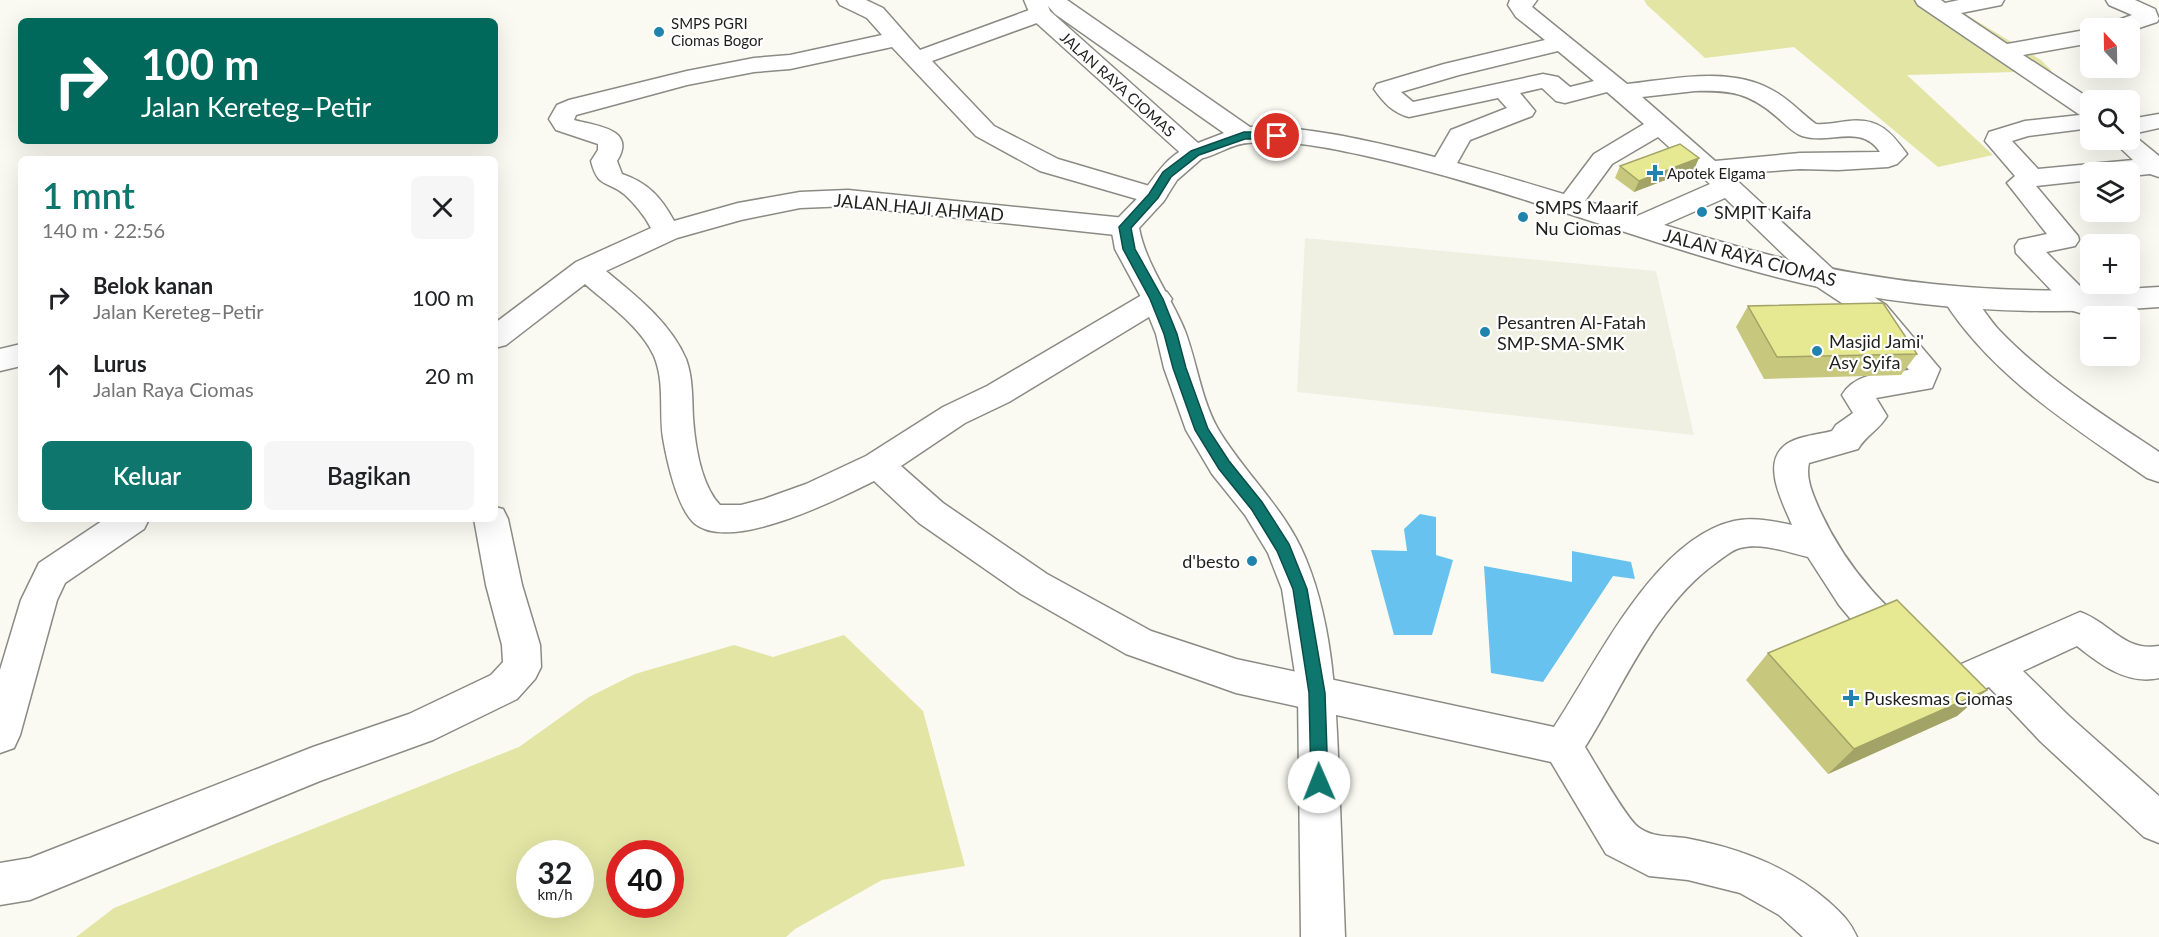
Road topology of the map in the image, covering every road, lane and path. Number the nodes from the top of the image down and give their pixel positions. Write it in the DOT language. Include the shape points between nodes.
graph roads {
  1 [pos="848,0"];
  2 [pos="1526,0"];
  3 [pos="1993,0"];
  4 [pos="2117,0"];
  5 [pos="1044,5"];
  6 [pos="1934,5"];
  7 [pos="2140,20"];
  8 [pos="2080,38"];
  9 [pos="897,39"];
  10 [pos="1563,43"];
  11 [pos="2005,51"];
  12 [pos="916,59"];
  13 [pos="1616,88"];
  14 [pos="1503,89"];
  15 [pos="2080,103"];
  16 [pos="2159,121"];
  17 [pos="2080,123"];
  18 [pos="2140,125"];
  19 [pos="1659,126"];
  20 [pos="1244,135"];
  21 [pos="2137,150"];
  22 [pos="1195,153"];
  23 [pos="1443,166"];
  24 [pos="2157,167"];
  25 [pos="2031,178"];
  26 [pos="1720,179"];
  27 [pos="1154,196"];
  28 [pos="1570,203"];
  29 [pos="1638,226"];
  30 [pos="1125,227"];
  31 [pos="667,232"];
  32 [pos="586,269"];
  33 [pos="1826,279"];
  34 [pos="2159,297"];
  35 [pos="1156,299"];
  36 [pos="1958,299"];
  37 [pos="2080,303"];
  38 [pos="498,336"];
  39 [pos="18,356"];
  40 [pos="0,360"];
  41 [pos="878,465"];
  42 [pos="2159,469"];
  43 [pos="128,522"];
  44 [pos="492,522"];
  45 [pos="1819,546"];
  46 [pos="2159,662"];
  47 [pos="1993,666"];
  48 [pos="1317,693"];
  49 [pos="0,735"];
  50 [pos="1563,747"];
  51 [pos="2159,823"];
  52 [pos="0,884"];
  53 [pos="1323,937"];
  54 [pos="1835,937"];
  1 -- 9 [label="street" via="875,13"];
  2 -- 10 [label="street" via="1519,5"];
  3 -- 6 [label="street"];
  4 -- 7 [label="street" via="2149,17"];
  5 -- 12 [label="street"];
  5 -- 20 [label="street, JALAN RAYA CIOMAS" via="1063,9"];
  5 -- 22 [label="street, JALAN RAYA CIOMAS"];
  6 -- 11 [label="street"];
  8 -- 11 [label="street"];
  9 -- 12 [label="street"];
  9 -- 31 [label="street" via="687,78 566,110 561,119 565,125 610,141 611,150 604,160 606,169 612,178 631,186 654,209"];
  10 -- 13 [label="street"];
  10 -- 14 [label="street" via="1443,71 1386,89 1409,110"];
  11 -- 15 [label="street"];
  12 -- 27 [label="street" via="993,135 1049,165"];
  13 -- 14 [label="street" via="1565,96 1543,81"];
  13 -- 19 [label="street"];
  13 -- 26 [label="street" via="1716,82 1743,88 1763,94 1812,131 1861,128 1872,131 1894,153 1888,159 1723,167"];
  14 -- 23 [label="street" via="1522,111 1460,135"];
  16 -- 18 [label="street"];
  17 -- 25 [label="street" via="2025,129 1998,137 2001,146"];
  19 -- 26 [label="street"];
  19 -- 28 [label="street" via="1603,159"];
  20 -- 22 [label="street, JALAN RAYA CIOMAS"];
  20 -- 23 [label="street, JALAN RAYA CIOMAS" via="1346,144"];
  21 -- 24 [label="street"];
  22 -- 27 [label="street" via="1167,175"];
  23 -- 28 [label="street, JALAN RAYA CIOMAS"];
  24 -- 25 [label="street"];
  25 -- 37 [label="street" via="2020,183 2047,212 2065,240 2029,246 2030,253"];
  26 -- 29 [label="street"];
  26 -- 33 [label="street"];
  27 -- 30 [label="street"];
  28 -- 29 [label="street, JALAN RAYA CIOMAS"];
  29 -- 33 [label="street, JALAN RAYA CIOMAS"];
  30 -- 31 [label="street, JALAN HAJI AHMAD" via="848,198 800,200"];
  30 -- 35 [label="street" via="1129,249"];
  31 -- 32 [label="street, JALAN HAJI AHMAD"];
  32 -- 38 [label="street, JALAN HAJI AHMAD"];
  32 -- 41 [label="street" via="635,311 670,358 686,467 706,514 716,520 728,520 762,513 818,494"];
  33 -- 36 [label="street, JALAN RAYA CIOMAS"];
  33 -- 45 [label="street" via="1876,312 1925,369 1921,380 1871,386 1858,395 1871,416 1847,433 1847,440 1794,456 1791,467 1795,493"];
  34 -- 37 [label="street, JALAN RAYA CIOMAS"];
  35 -- 41 [label="street" via="998,394 954,415"];
  35 -- 48 [label="street" via="1202,430 1284,549 1300,589"];
  36 -- 37 [label="street, JALAN RAYA CIOMAS"];
  36 -- 42 [label="street" via="2014,361 2093,424"];
  39 -- 40 [label="street"];
  41 -- 48 [label="street" via="931,513 1034,584 1139,643 1236,676"];
  43 -- 49 [label="street" via="52,573 39,600"];
  44 -- 52 [label="street" via="504,585 522,645 522,667 504,687 418,728 313,765 30,879"];
  45 -- 47 [label="street" via="1872,618 1934,674 1960,682"];
  45 -- 50 [label="street" via="1763,534 1732,535 1698,554 1649,612"];
  46 -- 47 [label="street" via="2138,666 2128,662 2080,628"];
  47 -- 51 [label="street" via="2055,729"];
  48 -- 50 [label="street"];
  48 -- 53 [label="street"];
  50 -- 54 [label="street" via="1621,840 1649,856 1688,859 1748,874 1794,900"];
}
